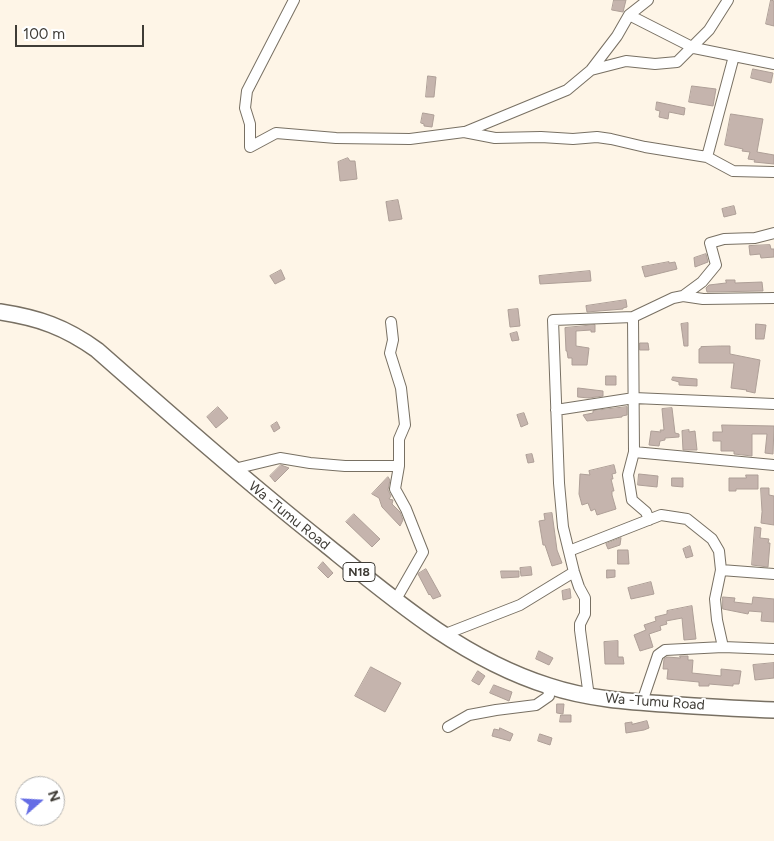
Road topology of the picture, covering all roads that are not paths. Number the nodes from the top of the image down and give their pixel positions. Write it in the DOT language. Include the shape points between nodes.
graph roads {
  1 [pos="294,0"];
  2 [pos="648,0"];
  3 [pos="728,0"];
  4 [pos="629,15"];
  5 [pos="692,47"];
  6 [pos="734,56"];
  7 [pos="774,64"];
  8 [pos="591,70"];
  9 [pos="464,132"];
  10 [pos="706,158"];
  11 [pos="774,172"];
  12 [pos="774,233"];
  13 [pos="682,296"];
  14 [pos="774,298"];
  15 [pos="0,312"];
  16 [pos="633,317"];
  17 [pos="391,322"];
  18 [pos="634,398"];
  19 [pos="774,404"];
  20 [pos="556,410"];
  21 [pos="634,452"];
  22 [pos="774,465"];
  23 [pos="399,466"];
  24 [pos="234,469"];
  25 [pos="649,520"];
  26 [pos="569,550"];
  27 [pos="721,570"];
  28 [pos="574,572"];
  29 [pos="774,574"];
  30 [pos="395,601"];
  31 [pos="443,635"];
  32 [pos="723,647"];
  33 [pos="774,648"];
  34 [pos="548,686"];
  35 [pos="589,697"];
  36 [pos="642,702"];
  37 [pos="774,710"];
  38 [pos="448,727"];
  1 -- 9 [label="street" via="247,90 245,108 250,124 250,147 276,133 410,139"];
  2 -- 4 [label="street"];
  3 -- 5 [label="street" via="709,30"];
  4 -- 5 [label="street"];
  4 -- 8 [label="street"];
  5 -- 6 [label="street"];
  5 -- 8 [label="street" via="677,62 654,64 626,60"];
  6 -- 7 [label="street"];
  6 -- 10 [label="street"];
  8 -- 9 [label="street" via="568,90"];
  9 -- 10 [label="street" via="495,138 612,138"];
  10 -- 11 [label="street" via="733,171"];
  12 -- 13 [label="street" via="710,243 716,265 702,282"];
  13 -- 14 [label="street"];
  13 -- 16 [label="street"];
  15 -- 24 [label="highway, Wa -Tumu Road / N18" via="58,326 84,341"];
  16 -- 18 [label="street"];
  16 -- 20 [label="street" via="553,320"];
  17 -- 23 [label="street" via="393,340 390,353 400,388 404,425 399,439"];
  18 -- 19 [label="street"];
  18 -- 20 [label="street"];
  18 -- 21 [label="street"];
  20 -- 26 [label="street" via="563,527"];
  21 -- 22 [label="street"];
  21 -- 25 [label="street" via="628,475 632,500 646,512"];
  23 -- 24 [label="street" via="310,464 280,458"];
  23 -- 30 [label="street" via="395,488 423,552"];
  24 -- 30 [label="highway, Wa -Tumu Road / N18"];
  25 -- 26 [label="street"];
  25 -- 27 [label="street" via="661,515 687,519 712,539 718,550"];
  26 -- 28 [label="street"];
  27 -- 29 [label="street"];
  27 -- 32 [label="street" via="715,599"];
  28 -- 31 [label="street" via="520,605"];
  28 -- 35 [label="street" via="586,604 580,627"];
  30 -- 31 [label="highway, Wa -Tumu Road / N18"];
  31 -- 34 [label="highway, Wa -Tumu Road / N18" via="491,663"];
  32 -- 33 [label="street"];
  32 -- 36 [label="street" via="661,652"];
  34 -- 35 [label="highway, Wa -Tumu Road / N18"];
  34 -- 38 [label="street" via="549,696 536,705 469,716"];
  35 -- 36 [label="highway, Wa -Tumu Road / N18"];
  36 -- 37 [label="highway, Wa -Tumu Road / N18"];
}
